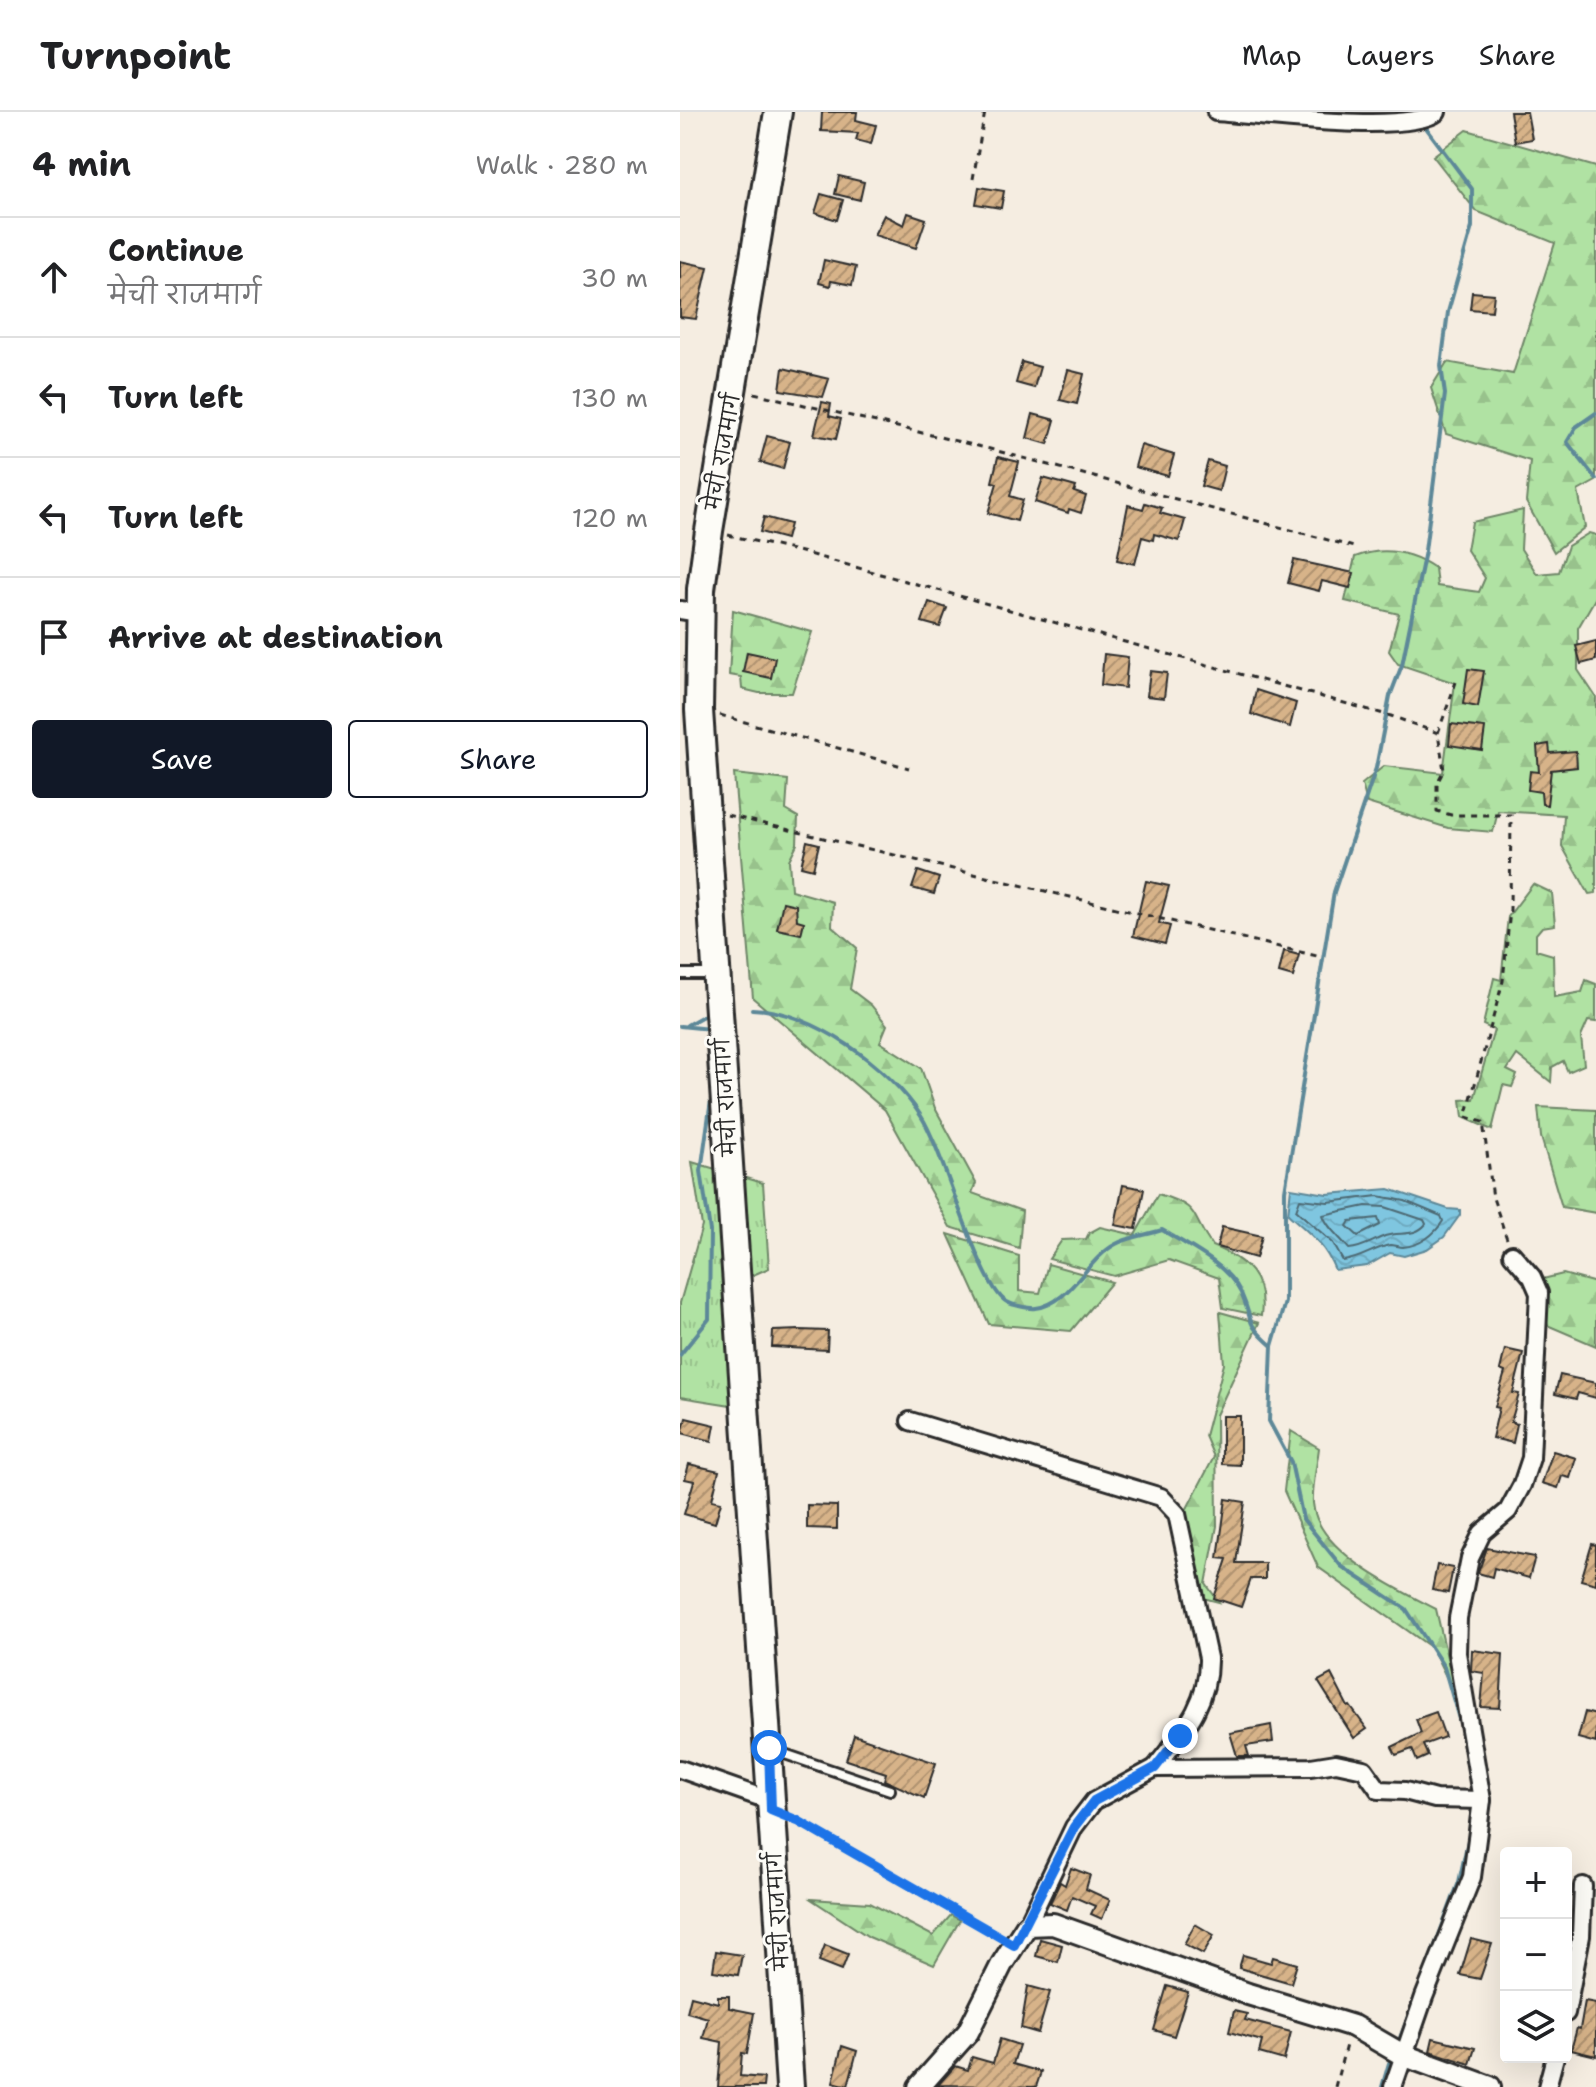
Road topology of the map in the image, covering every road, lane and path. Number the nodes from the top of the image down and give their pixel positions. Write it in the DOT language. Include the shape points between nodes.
graph roads {
  1 [pos="778,112"];
  2 [pos="985,112"];
  3 [pos="1216,112"];
  4 [pos="1437,112"];
  5 [pos="973,179"];
  6 [pos="734,388"];
  7 [pos="709,531"];
  8 [pos="1354,547"];
  9 [pos="690,611"];
  10 [pos="1456,682"];
  11 [pos="699,710"];
  12 [pos="1438,733"];
  13 [pos="909,768"];
  14 [pos="708,811"];
  15 [pos="1317,956"];
  16 [pos="680,974"];
  17 [pos="718,974"];
  18 [pos="1512,1254"];
  19 [pos="910,1421"];
  20 [pos="769,1748"];
  21 [pos="1155,1768"];
  22 [pos="680,1769"];
  23 [pos="890,1790"];
  24 [pos="1482,1800"];
  25 [pos="771,1805"];
  26 [pos="1583,1886"];
  27 [pos="1027,1925"];
  28 [pos="1014,1945"];
  29 [pos="1570,1991"];
  30 [pos="1353,2026"];
  31 [pos="1403,2055"];
  32 [pos="1553,2063"];
  33 [pos="790,2087"];
  34 [pos="919,2087"];
  35 [pos="1335,2087"];
  36 [pos="1393,2087"];
  37 [pos="1490,2087"];
  38 [pos="1547,2087"];
  1 -- 6 [label="main road, मेची राजमार्ग"];
  2 -- 5 [label="path"];
  3 -- 4 [label="street" via="1396,124"];
  6 -- 7 [label="main road, मेची राजमार्ग"];
  6 -- 8 [label="path" via="990,449"];
  7 -- 9 [label="main road, मेची राजमार्ग"];
  7 -- 12 [label="path" via="801,552"];
  9 -- 11 [label="main road, मेची राजमार्ग"];
  10 -- 12 [label="path"];
  11 -- 13 [label="path"];
  11 -- 14 [label="main road, मेची राजमार्ग"];
  12 -- 18 [label="path" via="1444,770 1437,783 1437,811 1511,815 1503,981 1466,1117 1483,1122 1493,1198"];
  14 -- 15 [label="path"];
  14 -- 17 [label="main road, मेची राजमार्ग"];
  16 -- 17 [label="lane"];
  17 -- 20 [label="main road, मेची राजमार्ग"];
  18 -- 24 [label="street" via="1539,1293 1531,1458 1508,1511 1476,1545 1458,1618 1457,1653"];
  19 -- 21 [label="street" via="1161,1497 1177,1514 1208,1658 1208,1680 1194,1717"];
  20 -- 23 [label="lane"];
  20 -- 25 [label="main road, मेची राजमार्ग"];
  21 -- 24 [label="street" via="1336,1763 1364,1769 1379,1790"];
  21 -- 27 [label="street" via="1094,1801 1074,1827"];
  22 -- 25 [label="street"];
  24 -- 31 [label="street" via="1472,1877"];
  25 -- 28 [label="path"];
  25 -- 33 [label="main road, मेची राजमार्ग"];
  26 -- 29 [label="street" via="1581,1936"];
  27 -- 28 [label="street"];
  27 -- 30 [label="street" via="1053,1924"];
  28 -- 34 [label="street" via="968,2032"];
  30 -- 31 [label="street"];
  30 -- 35 [label="path"];
  31 -- 36 [label="street"];
  31 -- 37 [label="street"];
  32 -- 38 [label="street"];
}
